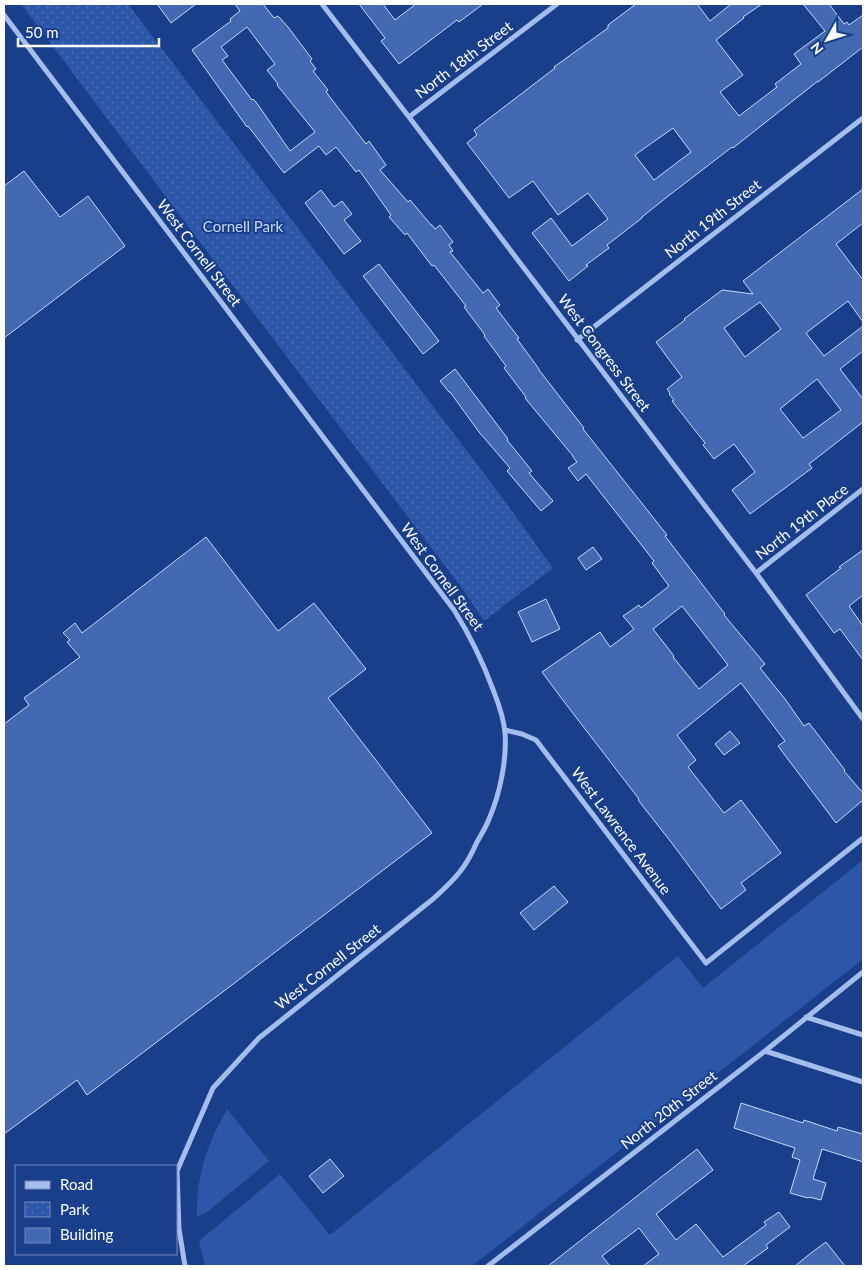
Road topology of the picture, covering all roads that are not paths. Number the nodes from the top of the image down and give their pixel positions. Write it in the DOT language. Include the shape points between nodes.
graph roads {
  1 [pos="322,4"];
  2 [pos="557,4"];
  3 [pos="4,15"];
  4 [pos="409,117"];
  5 [pos="863,118"];
  6 [pos="577,340"];
  7 [pos="863,489"];
  8 [pos="756,574"];
  9 [pos="863,719"];
  10 [pos="505,730"];
  11 [pos="863,838"];
  12 [pos="863,972"];
  13 [pos="806,1017"];
  14 [pos="863,1035"];
  15 [pos="765,1051"];
  16 [pos="863,1082"];
  17 [pos="178,1169"];
  18 [pos="178,1200"];
  19 [pos="185,1266"];
  20 [pos="488,1266"];
  1 -- 4 [label="street, West Congress Street"];
  2 -- 4 [label="street, North 18th Street"];
  3 -- 10 [label="street, West Cornell Street" via="454,610 486,669"];
  4 -- 6 [label="street, West Congress Street"];
  5 -- 6 [label="street, North 19th Street"];
  6 -- 8 [label="street, West Congress Street"];
  7 -- 8 [label="street, North 19th Place"];
  8 -- 9 [label="street, West Congress Street"];
  10 -- 11 [label="street, West Lawrence Avenue" via="536,740 706,963"];
  10 -- 17 [label="street, West Cornell Street" via="506,744 498,793 489,818 462,869 433,899 259,1038 213,1088"];
  12 -- 13 [label="street, North 20th Street"];
  13 -- 14 [label="street"];
  13 -- 15 [label="street, North 20th Street"];
  15 -- 16 [label="street"];
  15 -- 20 [label="street, North 20th Street"];
  18 -- 19 [label="street, West Cornell Street"];
}
